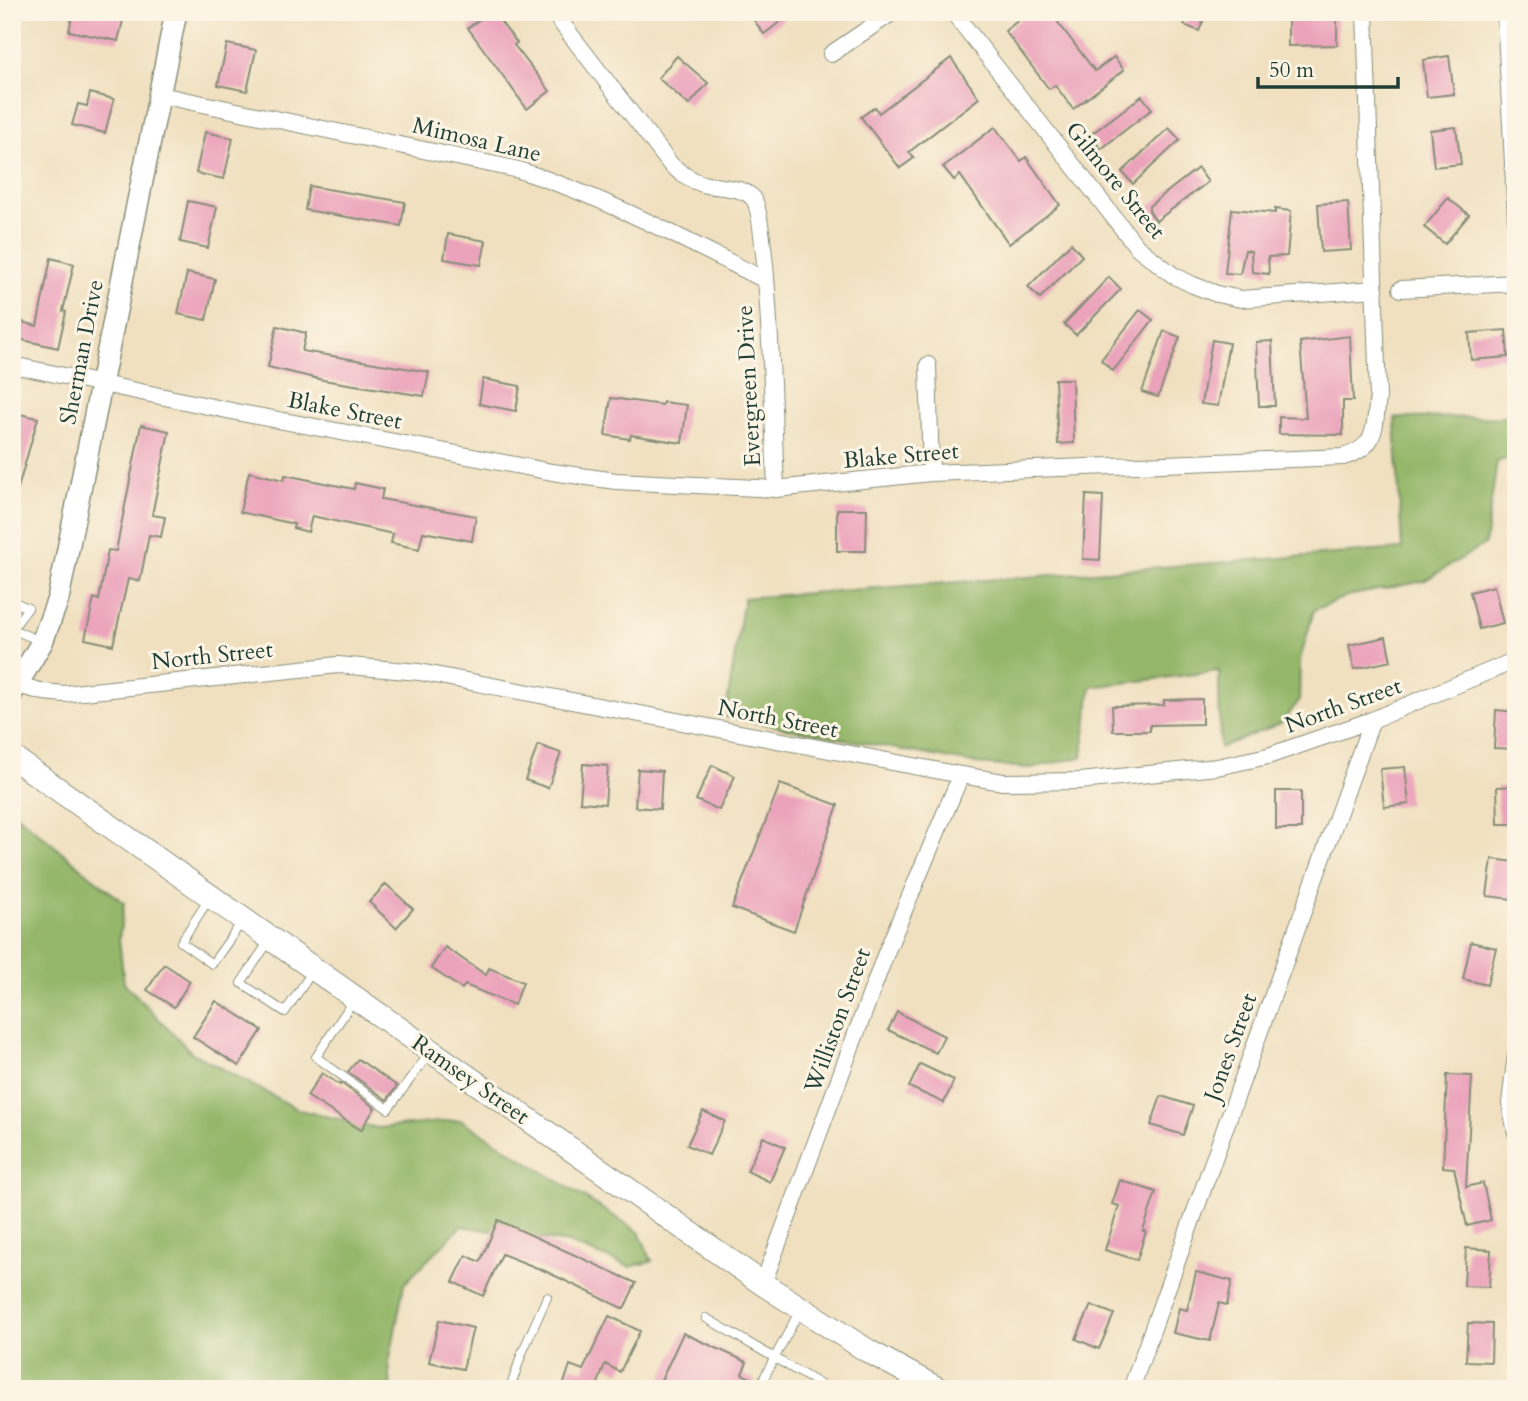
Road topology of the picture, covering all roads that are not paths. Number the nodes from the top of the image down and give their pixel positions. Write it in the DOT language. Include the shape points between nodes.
graph roads {
  1 [pos="176,12"];
  2 [pos="553,12"];
  3 [pos="893,12"];
  4 [pos="953,12"];
  5 [pos="1365,12"];
  6 [pos="1504,12"];
  7 [pos="831,54"];
  8 [pos="160,94"];
  9 [pos="1516,220"];
  10 [pos="765,280"];
  11 [pos="1516,283"];
  12 [pos="1375,289"];
  13 [pos="1401,289"];
  14 [pos="12,365"];
  15 [pos="928,365"];
  16 [pos="101,384"];
  17 [pos="931,473"];
  18 [pos="776,489"];
  19 [pos="12,601"];
  20 [pos="12,629"];
  21 [pos="42,642"];
  22 [pos="1516,660"];
  23 [pos="15,689"];
  24 [pos="1372,720"];
  25 [pos="12,757"];
  26 [pos="961,775"];
  27 [pos="211,896"];
  28 [pos="244,920"];
  29 [pos="271,939"];
  30 [pos="315,969"];
  31 [pos="355,998"];
  32 [pos="431,1051"];
  33 [pos="1516,1054"];
  34 [pos="1516,1133"];
  35 [pos="763,1284"];
  36 [pos="547,1297"];
  37 [pos="801,1309"];
  38 [pos="706,1318"];
  39 [pos="773,1358"];
  40 [pos="510,1389"];
  41 [pos="758,1389"];
  42 [pos="828,1389"];
  43 [pos="938,1389"];
  44 [pos="1130,1389"];
  1 -- 8 [label="street, Sherman Drive"];
  2 -- 10 [label="street, Evergreen Drive" via="671,165 692,180 746,192 755,201"];
  3 -- 7 [label="street"];
  4 -- 12 [label="street, Gilmore Street" via="1137,247 1173,275 1241,299"];
  5 -- 12 [label="street, Blake Street"];
  6 -- 9 [label="street"];
  8 -- 10 [label="street, Mimosa Lane" via="519,170 616,205"];
  8 -- 16 [label="street, Sherman Drive"];
  10 -- 18 [label="street, Evergreen Drive"];
  11 -- 13 [label="street"];
  12 -- 17 [label="street, Blake Street" via="1378,397 1372,436 1357,453"];
  14 -- 16 [label="street, Blake Street"];
  15 -- 17 [label="street"];
  16 -- 18 [label="street, Blake Street" via="552,472 616,481"];
  16 -- 21 [label="street, Sherman Drive" via="58,599"];
  17 -- 18 [label="street, Blake Street"];
  19 -- 20 [label="lane" via="28,608"];
  20 -- 21 [label="lane"];
  21 -- 23 [label="street, Sherman Drive"];
  22 -- 24 [label="street, North Street"];
  23 -- 26 [label="street, North Street" via="64,694 364,666 419,672"];
  24 -- 26 [label="street, North Street" via="1268,756 1217,766 1067,782 1003,782"];
  24 -- 44 [label="street, Jones Street"];
  25 -- 27 [label="main road, Ramsey Street"];
  26 -- 35 [label="street, Williston Street" via="887,953"];
  27 -- 28 [label="main road, Ramsey Street"];
  27 -- 28 [label="lane" via="181,942 212,964"];
  28 -- 29 [label="main road, Ramsey Street"];
  29 -- 30 [label="main road, Ramsey Street"];
  29 -- 30 [label="lane" via="241,984 285,1012"];
  30 -- 31 [label="main road, Ramsey Street"];
  31 -- 32 [label="main road, Ramsey Street"];
  31 -- 32 [label="lane" via="316,1058 388,1109"];
  32 -- 35 [label="main road, Ramsey Street"];
  33 -- 34 [label="street" via="1510,1103"];
  35 -- 37 [label="main road, Ramsey Street"];
  36 -- 40 [label="lane"];
  37 -- 39 [label="lane"];
  37 -- 43 [label="main road, Ramsey Street"];
  38 -- 39 [label="lane"];
  39 -- 41 [label="lane"];
  39 -- 42 [label="lane"];
}
